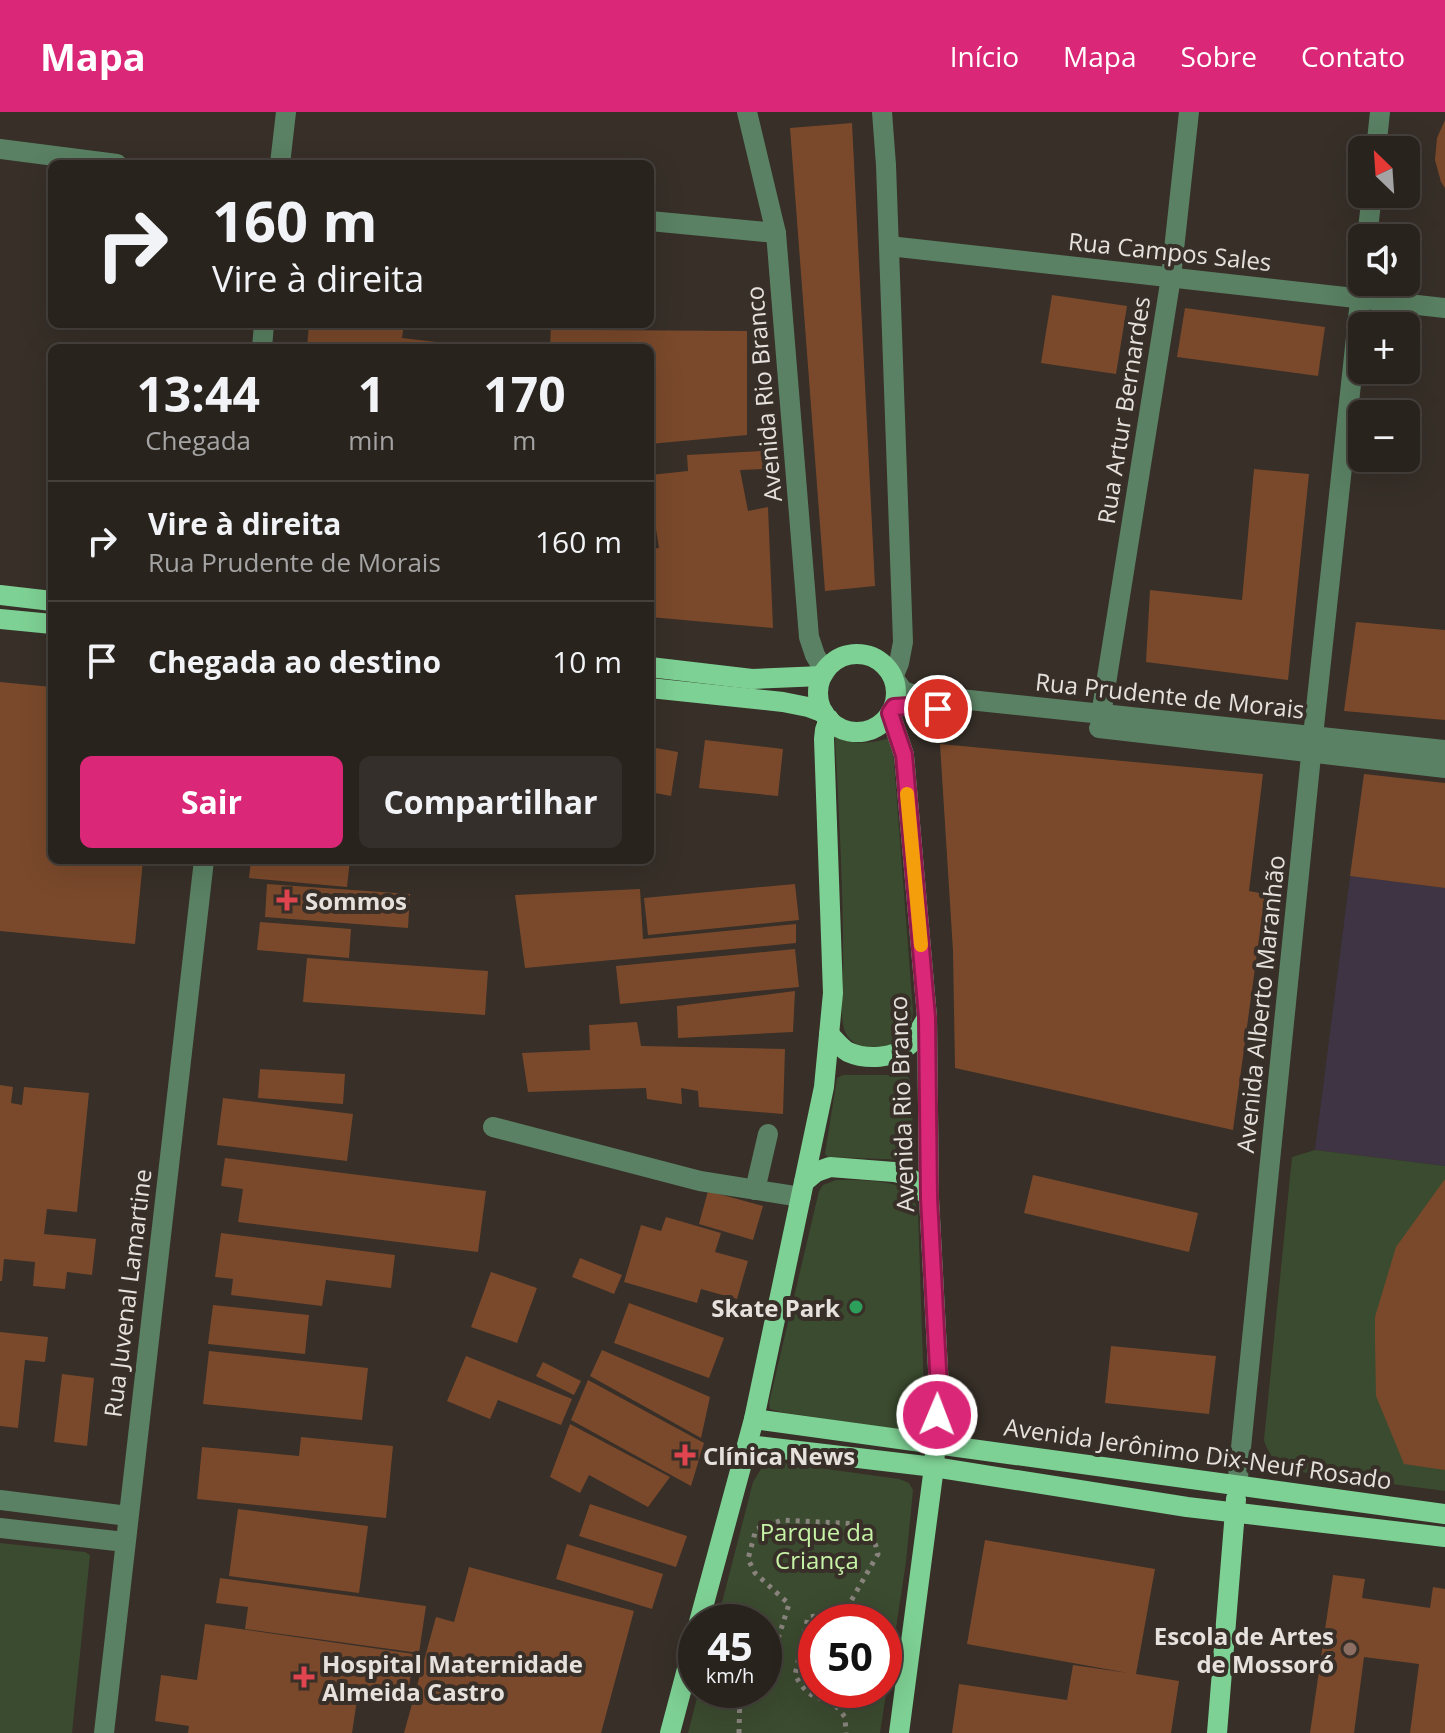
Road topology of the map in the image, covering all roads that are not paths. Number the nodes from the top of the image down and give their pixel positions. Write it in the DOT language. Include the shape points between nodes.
graph roads {
  1 [pos="286,112"];
  2 [pos="747,112"];
  3 [pos="882,112"];
  4 [pos="1189,112"];
  5 [pos="1380,112"];
  6 [pos="1377,136"];
  7 [pos="0,149"];
  8 [pos="86,160"];
  9 [pos="280,160"];
  10 [pos="654,221"];
  11 [pos="776,233"];
  12 [pos="889,246"];
  13 [pos="1171,277"];
  14 [pos="1348,289"];
  15 [pos="1361,296"];
  16 [pos="1390,296"];
  17 [pos="1445,308"];
  18 [pos="0,595"];
  19 [pos="48,601"];
  20 [pos="0,619"];
  21 [pos="48,624"];
  22 [pos="654,667"];
  23 [pos="824,674"];
  24 [pos="894,679"];
  25 [pos="654,688"];
  26 [pos="892,710"];
  27 [pos="1101,715"];
  28 [pos="826,716"];
  29 [pos="1312,744"];
  30 [pos="1445,750"];
  31 [pos="1445,768"];
  32 [pos="204,864"];
  33 [pos="927,1017"];
  34 [pos="829,1034"];
  35 [pos="493,1127"];
  36 [pos="768,1134"];
  37 [pos="755,1190"];
  38 [pos="802,1190"];
  39 [pos="929,1198"];
  40 [pos="754,1419"];
  41 [pos="936,1442"];
  42 [pos="748,1445"];
  43 [pos="934,1467"];
  44 [pos="1237,1487"];
  45 [pos="0,1500"];
  46 [pos="1235,1512"];
  47 [pos="1445,1514"];
  48 [pos="128,1516"];
  49 [pos="0,1528"];
  50 [pos="1445,1537"];
  51 [pos="125,1542"];
  52 [pos="704,1604"];
  53 [pos="678,1703"];
  54 [pos="104,1733"];
  55 [pos="670,1733"];
  56 [pos="899,1733"];
  57 [pos="1217,1733"];
  1 -- 9 [label="street"];
  2 -- 11 [label="street, Avenida Rio Branco"];
  3 -- 12 [label="street"];
  4 -- 13 [label="street, Rua Artur Bernardes"];
  5 -- 6 [label="street"];
  7 -- 8 [label="street"];
  10 -- 11 [label="street"];
  11 -- 23 [label="street, Avenida Rio Branco" via="809,637"];
  12 -- 13 [label="street, Rua Campos Sales"];
  12 -- 24 [label="street" via="903,642"];
  13 -- 14 [label="street, Rua Campos Sales"];
  13 -- 27 [label="street, Rua Artur Bernardes"];
  15 -- 29 [label="street, Avenida Alberto Maranhão"];
  16 -- 17 [label="street, Rua Campos Sales"];
  18 -- 19 [label="main road"];
  20 -- 21 [label="main road"];
  22 -- 23 [label="main road" via="752,679"];
  23 -- 24 [label="main road" via="830,665 854,654 879,660"];
  23 -- 28 [label="main road" via="818,688"];
  24 -- 26 [label="main road"];
  24 -- 27 [label="street, Rua Prudente de Morais" via="912,694"];
  25 -- 28 [label="main road" via="783,702"];
  26 -- 28 [label="main road" via="867,731 842,729"];
  26 -- 29 [label="street, Rua Prudente de Morais" via="909,706"];
  26 -- 33 [label="main road, Avenida Rio Branco" via="904,755"];
  27 -- 29 [label="street, Rua Prudente de Morais"];
  28 -- 34 [label="main road" via="833,993"];
  29 -- 30 [label="street, Rua Prudente de Morais"];
  29 -- 31 [label="street, Rua Prudente de Morais"];
  29 -- 44 [label="street, Avenida Alberto Maranhão"];
  32 -- 48 [label="street, Rua Juvenal Lamartine"];
  33 -- 34 [label="main road" via="912,1042 893,1055 846,1051"];
  33 -- 39 [label="main road, Avenida Rio Branco"];
  34 -- 38 [label="main road" via="824,1087"];
  35 -- 37 [label="street" via="700,1181"];
  36 -- 37 [label="street"];
  37 -- 38 [label="street"];
  38 -- 39 [label="main road" via="816,1172 830,1167 904,1174"];
  38 -- 40 [label="main road"];
  39 -- 41 [label="main road, Avenida Rio Branco" via="939,1388"];
  40 -- 41 [label="main road, Avenida Jerônimo Dix-Neuf Rosado"];
  40 -- 42 [label="main road"];
  41 -- 43 [label="main road, Avenida Rio Branco"];
  41 -- 44 [label="main road, Avenida Jerônimo Dix-Neuf Rosado"];
  42 -- 43 [label="main road"];
  42 -- 52 [label="main road"];
  43 -- 46 [label="main road"];
  43 -- 56 [label="main road, Avenida Rio Branco"];
  44 -- 46 [label="main road, Avenida Alberto Maranhão"];
  44 -- 47 [label="main road, Avenida Jerônimo Dix-Neuf Rosado"];
  45 -- 48 [label="street"];
  46 -- 50 [label="main road, Avenida Jerônimo Dix-Neuf Rosado"];
  46 -- 57 [label="main road, Avenida Alberto Maranhão"];
  48 -- 51 [label="street, Rua Juvenal Lamartine"];
  49 -- 51 [label="street"];
  51 -- 54 [label="street, Rua Juvenal Lamartine"];
  53 -- 55 [label="main road"];
}
